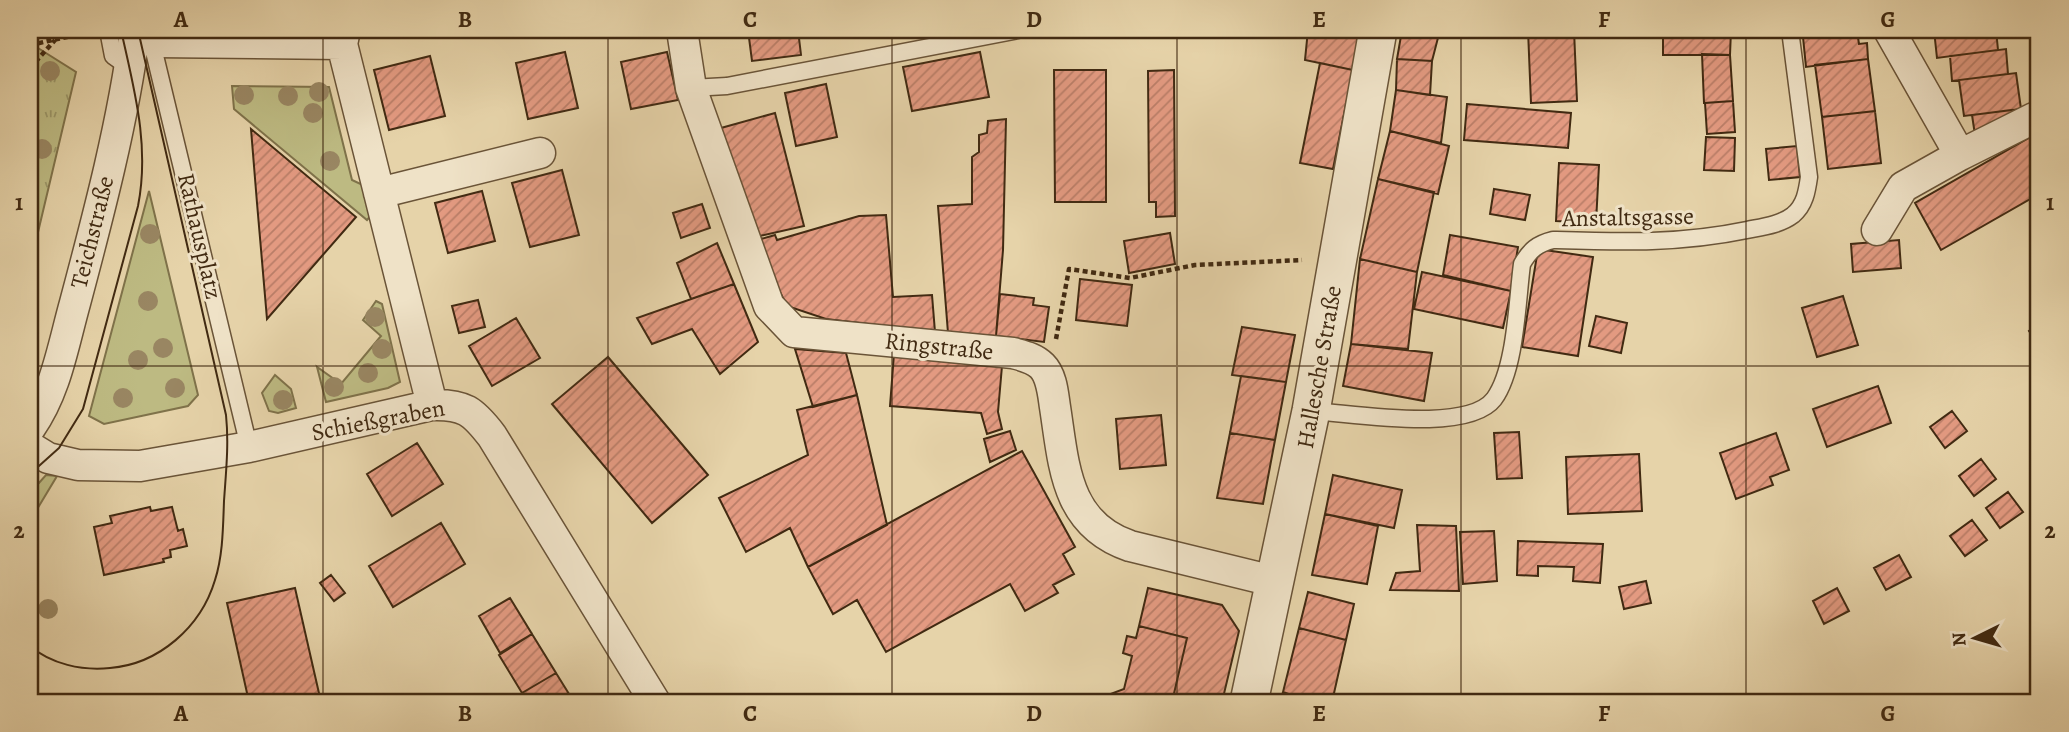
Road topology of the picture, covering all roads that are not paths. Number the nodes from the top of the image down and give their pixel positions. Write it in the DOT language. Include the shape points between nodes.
graph roads {
  1 [pos="108,30"];
  2 [pos="682,30"];
  3 [pos="1018,30"];
  4 [pos="1378,30"];
  5 [pos="1790,30"];
  6 [pos="1889,30"];
  7 [pos="144,34"];
  8 [pos="343,37"];
  9 [pos="130,68"];
  10 [pos="691,89"];
  11 [pos="2034,118"];
  12 [pos="540,153"];
  13 [pos="1960,155"];
  14 [pos="379,193"];
  15 [pos="1877,230"];
  16 [pos="432,405"];
  17 [pos="1311,411"];
  18 [pos="30,428"];
  19 [pos="30,447"];
  20 [pos="249,447"];
  21 [pos="1277,582"];
  22 [pos="655,702"];
  23 [pos="1249,702"];
  1 -- 9 [label="lane" via="113,56"];
  2 -- 10 [label="street, Ringstraße"];
  3 -- 10 [label="lane"];
  4 -- 17 [label="street, Hallesche Straße"];
  5 -- 17 [label="lane, Anstaltsgasse" via="1809,177 1806,199 1793,215 1776,224 1701,239 1541,243 1522,264 1508,367 1493,399 1476,414 1428,419"];
  6 -- 13 [label="street"];
  7 -- 8 [label="street"];
  7 -- 9 [label="street, Teichstraße"];
  7 -- 20 [label="lane, Rathausplatz"];
  8 -- 14 [label="street"];
  9 -- 18 [label="street, Teichstraße" via="92,240 52,388"];
  10 -- 21 [label="street, Ringstraße" via="769,306 794,332 1031,358 1040,364 1052,387 1071,492 1109,539"];
  11 -- 13 [label="street"];
  12 -- 14 [label="street"];
  13 -- 15 [label="street" via="1903,187"];
  14 -- 16 [label="street"];
  16 -- 20 [label="street, Schießgraben"];
  16 -- 22 [label="street, Schießgraben" via="455,404 476,415 492,436"];
  17 -- 21 [label="street, Hallesche Straße"];
  19 -- 20 [label="street, Schießgraben" via="48,458 78,465 140,466"];
  21 -- 23 [label="street, Hallesche Straße"];
}
